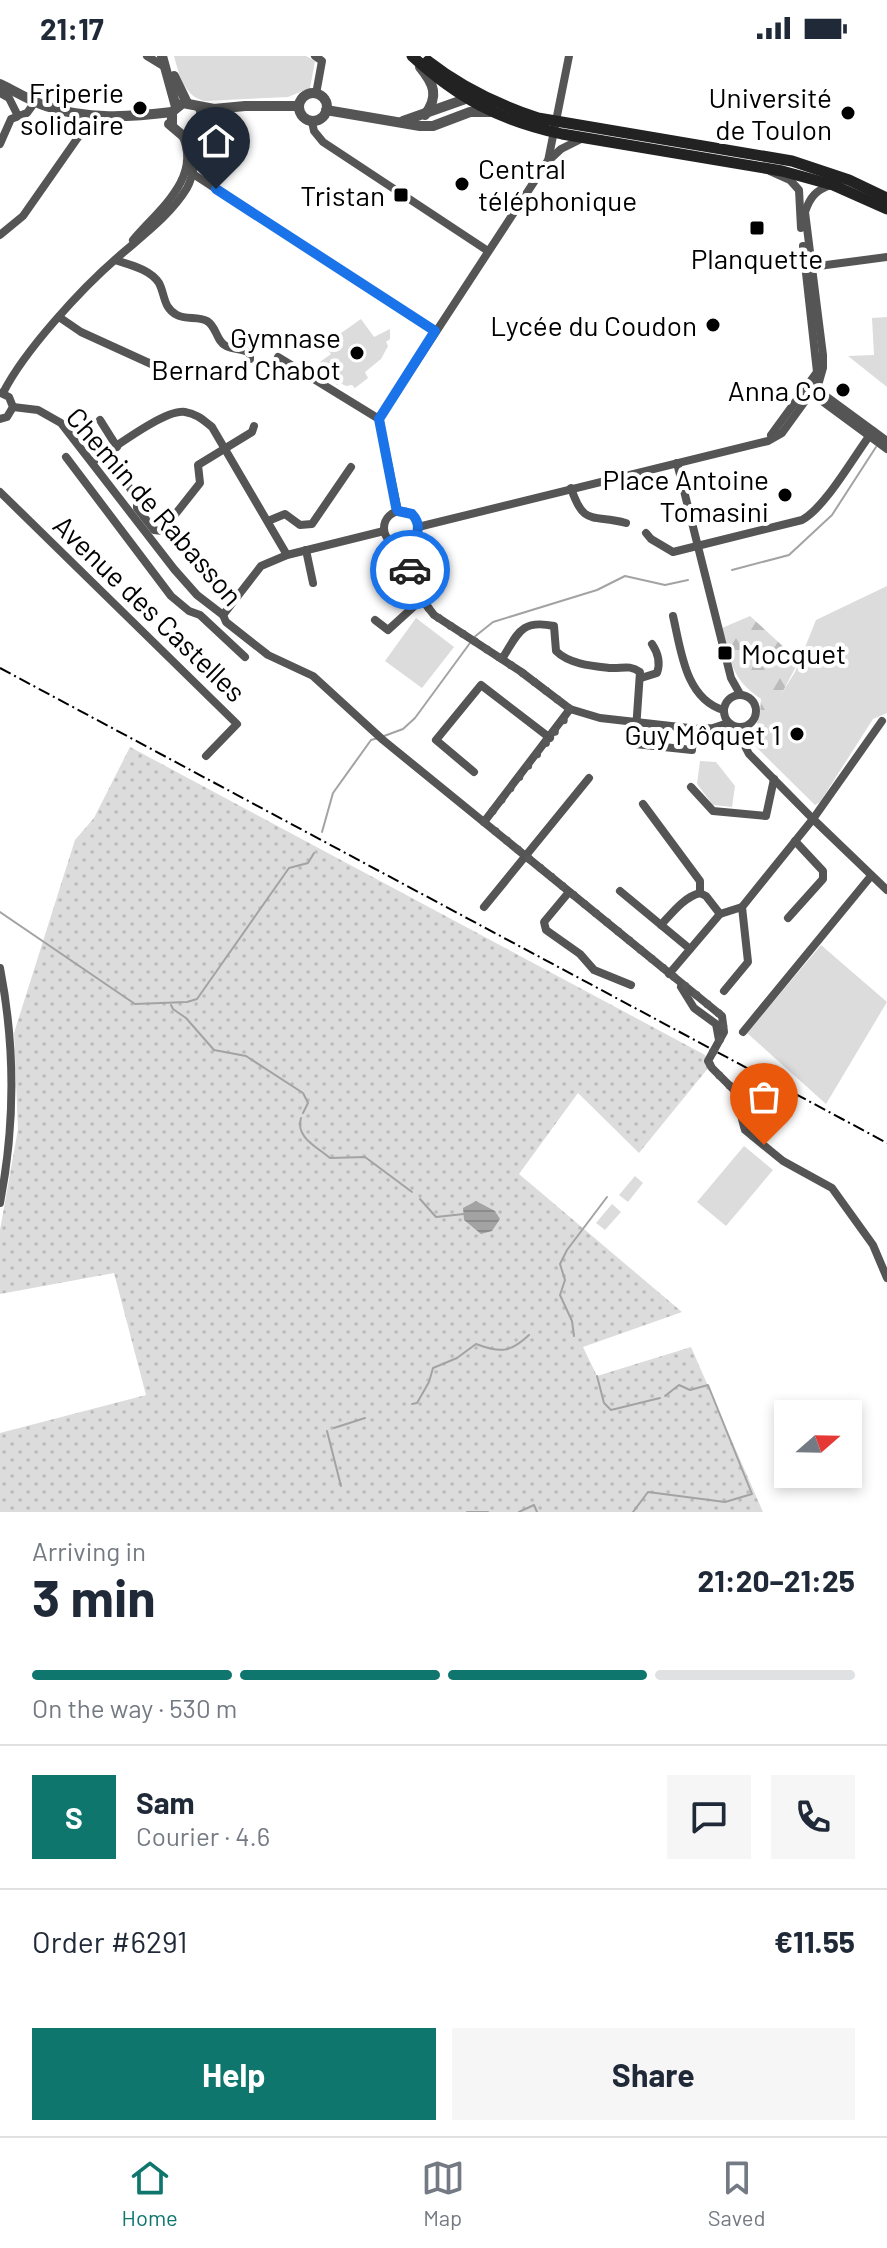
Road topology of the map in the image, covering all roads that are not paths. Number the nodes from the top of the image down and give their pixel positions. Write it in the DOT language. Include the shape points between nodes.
graph roads {
  1 [pos="147,56"];
  2 [pos="315,56"];
  3 [pos="412,56"];
  4 [pos="421,56"];
  5 [pos="569,56"];
  6 [pos="166,60"];
  7 [pos="0,84"];
  8 [pos="0,93"];
  9 [pos="316,94"];
  10 [pos="465,99"];
  11 [pos="35,102"];
  12 [pos="187,103"];
  13 [pos="299,106"];
  14 [pos="200,108"];
  15 [pos="509,108"];
  16 [pos="221,109"];
  17 [pos="174,110"];
  18 [pos="326,110"];
  19 [pos="492,112"];
  20 [pos="82,114"];
  21 [pos="148,114"];
  22 [pos="96,115"];
  23 [pos="425,115"];
  24 [pos="18,116"];
  25 [pos="393,121"];
  26 [pos="204,122"];
  27 [pos="312,122"];
  28 [pos="172,126"];
  29 [pos="534,127"];
  30 [pos="558,128"];
  31 [pos="196,134"];
  32 [pos="182,135"];
  33 [pos="79,136"];
  34 [pos="584,138"];
  35 [pos="0,144"];
  36 [pos="561,149"];
  37 [pos="187,150"];
  38 [pos="550,151"];
  39 [pos="547,162"];
  40 [pos="763,167"];
  41 [pos="812,173"];
  42 [pos="193,174"];
  43 [pos="833,185"];
  44 [pos="799,194"];
  45 [pos="810,198"];
  46 [pos="887,198"];
  47 [pos="887,209"];
  48 [pos="0,235"];
  49 [pos="488,251"];
  50 [pos="887,257"];
  51 [pos="117,258"];
  52 [pos="811,267"];
  53 [pos="59,317"];
  54 [pos="435,331"];
  55 [pos="278,357"];
  56 [pos="250,359"];
  57 [pos="160,368"];
  58 [pos="811,389"];
  59 [pos="1,393"];
  60 [pos="13,407"];
  61 [pos="0,419"];
  62 [pos="379,419"];
  63 [pos="100,420"];
  64 [pos="254,426"];
  65 [pos="871,433"];
  66 [pos="887,441"];
  67 [pos="117,447"];
  68 [pos="887,449"];
  69 [pos="225,450"];
  70 [pos="105,454"];
  71 [pos="66,457"];
  72 [pos="92,462"];
  73 [pos="677,463"];
  74 [pos="351,467"];
  75 [pos="571,488"];
  76 [pos="0,492"];
  77 [pos="398,511"];
  78 [pos="268,521"];
  79 [pos="626,523"];
  80 [pos="418,527"];
  81 [pos="384,531"];
  82 [pos="646,533"];
  83 [pos="150,539"];
  84 [pos="405,544"];
  85 [pos="698,546"];
  86 [pos="135,550"];
  87 [pos="306,550"];
  88 [pos="287,555"];
  89 [pos="313,583"];
  90 [pos="421,600"];
  91 [pos="223,615"];
  92 [pos="673,616"];
  93 [pos="375,620"];
  94 [pos="652,644"];
  95 [pos="245,657"];
  96 [pos="502,659"];
  97 [pos="641,678"];
  98 [pos="736,695"];
  99 [pos="570,709"];
  100 [pos="723,711"];
  101 [pos="637,721"];
  102 [pos="882,721"];
  103 [pos="732,725"];
  104 [pos="748,725"];
  105 [pos="701,729"];
  106 [pos="550,738"];
  107 [pos="206,756"];
  108 [pos="754,757"];
  109 [pos="474,772"];
  110 [pos="589,778"];
  111 [pos="774,779"];
  112 [pos="691,787"];
  113 [pos="643,804"];
  114 [pos="813,819"];
  115 [pos="484,822"];
  116 [pos="795,841"];
  117 [pos="527,856"];
  118 [pos="871,876"];
  119 [pos="887,890"];
  120 [pos="620,891"];
  121 [pos="569,892"];
  122 [pos="700,893"];
  123 [pos="484,907"];
  124 [pos="742,907"];
  125 [pos="720,914"];
  126 [pos="788,918"];
  127 [pos="661,925"];
  128 [pos="690,949"];
  129 [pos="0,968"];
  130 [pos="669,974"];
  131 [pos="631,985"];
  132 [pos="724,991"];
  133 [pos="743,1032"];
  134 [pos="0,1203"];
  135 [pos="887,1278"];
  1 -- 6 [label="street"];
  2 -- 9 [label="street" via="322,61"];
  3 -- 10 [label="main road"];
  3 -- 23 [label="street" via="434,88 435,98"];
  4 -- 15 [label="main road"];
  5 -- 30 [label="street"];
  6 -- 12 [label="street"];
  6 -- 17 [label="street"];
  7 -- 11 [label="street"];
  8 -- 24 [label="street" via="9,98"];
  9 -- 13 [label="street" via="302,98"];
  9 -- 18 [label="street"];
  10 -- 15 [label="street" via="477,97"];
  10 -- 19 [label="main road"];
  10 -- 23 [label="street"];
  11 -- 20 [label="street"];
  11 -- 24 [label="street"];
  12 -- 14 [label="street"];
  12 -- 17 [label="street"];
  13 -- 16 [label="street"];
  13 -- 27 [label="street" via="301,115"];
  14 -- 16 [label="street"];
  14 -- 26 [label="street"];
  15 -- 30 [label="main road"];
  16 -- 26 [label="street"];
  17 -- 21 [label="street"];
  17 -- 28 [label="street"];
  18 -- 25 [label="street"];
  18 -- 27 [label="street"];
  19 -- 25 [label="street" via="470,112 433,126"];
  19 -- 29 [label="main road"];
  20 -- 22 [label="street"];
  20 -- 33 [label="street"];
  21 -- 22 [label="street"];
  21 -- 28 [label="street"];
  22 -- 33 [label="street"];
  23 -- 25 [label="street"];
  24 -- 35 [label="street" via="11,119"];
  26 -- 31 [label="street"];
  27 -- 49 [label="street" via="323,142"];
  28 -- 32 [label="street"];
  29 -- 30 [label="main road"];
  29 -- 38 [label="street"];
  30 -- 34 [label="main road"];
  30 -- 36 [label="street"];
  30 -- 38 [label="street"];
  30 -- 41 [label="main road" via="761,154"];
  31 -- 32 [label="street"];
  31 -- 42 [label="street"];
  32 -- 37 [label="street"];
  33 -- 48 [label="street" via="23,216"];
  34 -- 36 [label="street"];
  34 -- 40 [label="main road"];
  36 -- 39 [label="street"];
  37 -- 42 [label="street"];
  37 -- 51 [label="street" via="187,167 170,198"];
  38 -- 39 [label="street"];
  39 -- 49 [label="street"];
  40 -- 41 [label="main road"];
  40 -- 44 [label="street" via="792,181"];
  41 -- 43 [label="main road"];
  41 -- 44 [label="street"];
  41 -- 45 [label="street"];
  41 -- 46 [label="main road"];
  42 -- 51 [label="street" via="172,207"];
  42 -- 54 [label="street"];
  43 -- 45 [label="street"];
  43 -- 47 [label="main road"];
  44 -- 58 [label="street" via="818,366"];
  45 -- 52 [label="street" via="805,220"];
  49 -- 54 [label="street"];
  50 -- 52 [label="street"];
  51 -- 53 [label="street"];
  51 -- 56 [label="street" via="159,283 173,312 207,321 222,343 246,350"];
  52 -- 58 [label="street" via="823,368"];
  53 -- 57 [label="street"];
  53 -- 59 [label="street"];
  54 -- 62 [label="street"];
  55 -- 62 [label="street"];
  58 -- 65 [label="street"];
  58 -- 73 [label="street" via="768,441"];
  59 -- 60 [label="street"];
  60 -- 61 [label="street"];
  60 -- 72 [label="street, Chemin de Rabasson" via="38,410 61,423"];
  62 -- 77 [label="street"];
  63 -- 67 [label="street"];
  64 -- 69 [label="street"];
  65 -- 66 [label="street"];
  65 -- 68 [label="street"];
  65 -- 85 [label="street" via="810,516"];
  67 -- 69 [label="street" via="165,416 182,412 212,427"];
  67 -- 70 [label="street"];
  69 -- 70 [label="street" via="198,465 200,483 162,531 154,530 137,508 137,498"];
  69 -- 78 [label="street"];
  70 -- 72 [label="street"];
  71 -- 86 [label="street"];
  72 -- 83 [label="street, Chemin de Rabasson"];
  73 -- 75 [label="street"];
  73 -- 85 [label="street"];
  74 -- 78 [label="street" via="312,524 300,525 285,514"];
  75 -- 79 [label="street" via="588,518"];
  75 -- 80 [label="street"];
  76 -- 107 [label="street, Avenue des Castelles" via="237,724"];
  77 -- 80 [label="street" via="412,514"];
  77 -- 81 [label="street" via="387,518"];
  78 -- 88 [label="street"];
  80 -- 84 [label="street"];
  81 -- 84 [label="street" via="390,541"];
  81 -- 87 [label="street"];
  82 -- 85 [label="street" via="673,552"];
  83 -- 86 [label="street"];
  83 -- 91 [label="street, Chemin de Rabasson" via="197,595"];
  84 -- 90 [label="street"];
  85 -- 98 [label="street"];
  86 -- 95 [label="street" via="171,596"];
  87 -- 88 [label="street"];
  87 -- 89 [label="street"];
  88 -- 91 [label="street" via="261,566"];
  90 -- 93 [label="street" via="388,630"];
  90 -- 96 [label="street" via="434,615"];
  91 -- 115 [label="street, Chemin de Rabasson" via="268,655 313,676"];
  92 -- 100 [label="street" via="690,682 705,701"];
  94 -- 97 [label="street" via="659,669"];
  96 -- 97 [label="street" via="519,631 540,623 554,626 556,651 568,661 634,668"];
  96 -- 99 [label="street"];
  97 -- 101 [label="street"];
  98 -- 100 [label="street"];
  98 -- 104 [label="street" via="755,704 755,719"];
  99 -- 101 [label="street"];
  99 -- 106 [label="street"];
  100 -- 103 [label="street"];
  100 -- 105 [label="street"];
  101 -- 105 [label="street"];
  101 -- 105 [label="street" via="635,744 692,750 693,737"];
  102 -- 114 [label="street"];
  103 -- 104 [label="street"];
  103 -- 105 [label="street"];
  103 -- 108 [label="street"];
  104 -- 108 [label="street" via="747,744"];
  106 -- 109 [label="street" via="481,685 436,740"];
  106 -- 115 [label="street"];
  108 -- 111 [label="street"];
  110 -- 117 [label="street"];
  111 -- 112 [label="street" via="766,816 713,811"];
  111 -- 114 [label="street"];
  113 -- 122 [label="street" via="700,881"];
  114 -- 116 [label="street"];
  114 -- 118 [label="street"];
  115 -- 117 [label="street, Chemin de Rabasson"];
  116 -- 124 [label="street"];
  116 -- 126 [label="street" via="823,871 823,879"];
  117 -- 121 [label="street, Chemin de Rabasson"];
  117 -- 123 [label="street"];
  118 -- 119 [label="street"];
  118 -- 133 [label="street"];
  120 -- 127 [label="street"];
  121 -- 130 [label="street, Chemin de Rabasson"];
  121 -- 131 [label="street" via="544,922 546,930 594,970"];
  122 -- 125 [label="street"];
  122 -- 127 [label="street"];
  124 -- 125 [label="street"];
  124 -- 132 [label="street" via="748,962"];
  125 -- 128 [label="street"];
  127 -- 128 [label="street"];
  128 -- 130 [label="street"];
  129 -- 134 [label="street" via="11,1109"];
  130 -- 135 [label="street, Chemin de Rabasson" via="694,1008 719,1020 719,1040 708,1061 734,1090 745,1130 783,1161 832,1188 873,1245"];
}
